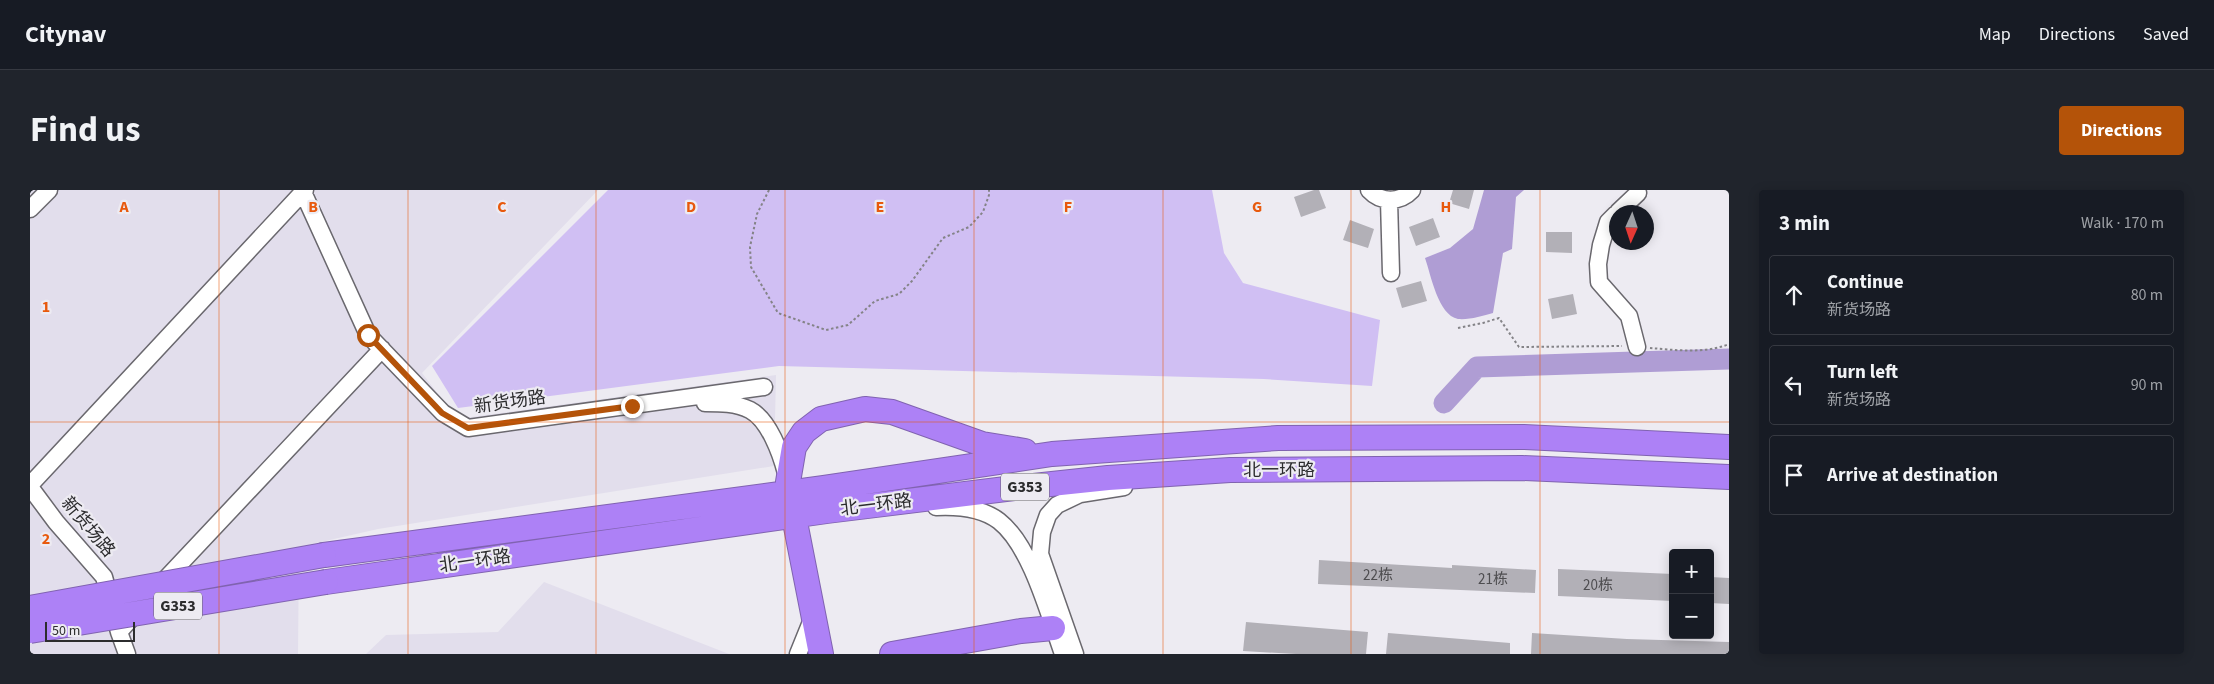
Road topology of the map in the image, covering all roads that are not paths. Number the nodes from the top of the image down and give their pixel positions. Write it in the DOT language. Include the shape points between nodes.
graph roads {
  1 [pos="49,190"];
  2 [pos="1369,190"];
  3 [pos="1412,190"];
  4 [pos="304,191"];
  5 [pos="1638,191"];
  6 [pos="1389,200"];
  7 [pos="1625,205"];
  8 [pos="30,209"];
  9 [pos="1609,221"];
  10 [pos="1391,273"];
  11 [pos="1637,347"];
  12 [pos="382,349"];
  13 [pos="764,387"];
  14 [pos="632,406"];
  15 [pos="1728,447"];
  16 [pos="1052,454"];
  17 [pos="1230,470"];
  18 [pos="1729,477"];
  19 [pos="788,482"];
  20 [pos="30,486"];
  21 [pos="827,512"];
  22 [pos="796,528"];
  23 [pos="30,608"];
  24 [pos="814,617"];
  25 [pos="1060,627"];
  26 [pos="30,631"];
  27 [pos="119,632"];
  28 [pos="127,654"];
  29 [pos="798,654"];
  30 [pos="821,654"];
  31 [pos="892,654"];
  32 [pos="1063,654"];
  33 [pos="1075,654"];
  1 -- 8 [label="street"];
  2 -- 6 [label="street" via="1381,199"];
  3 -- 6 [label="street" via="1399,199"];
  4 -- 12 [label="street, 新货场路" via="368,335"];
  4 -- 20 [label="street"];
  5 -- 7 [label="street"];
  6 -- 10 [label="street"];
  9 -- 11 [label="street" via="1601,245 1599,282 1629,316"];
  12 -- 14 [label="street, 新货场路" via="442,413 468,428"];
  12 -- 27 [label="street"];
  13 -- 14 [label="street, 新货场路"];
  14 -- 19 [label="street" via="723,403 752,410 781,454"];
  15 -- 16 [label="highway, 北一环路 / G353" via="1524,436 1288,438"];
  16 -- 19 [label="highway" via="982,444 892,412 865,409 821,419 804,432 794,447"];
  16 -- 23 [label="highway, 北一环路 / G353, bridge" via="324,555"];
  17 -- 18 [label="highway, 北一环路 / G353" via="1522,468"];
  17 -- 21 [label="highway, 北一环路 / G353" via="1108,478"];
  17 -- 25 [label="street" via="1080,494 1056,505 1042,532 1040,554"];
  20 -- 27 [label="street, 新货场路" via="56,522 104,577"];
  21 -- 25 [label="street" via="954,506 981,512 1012,533"];
  21 -- 26 [label="highway, 北一环路 / G353, bridge" via="326,582"];
  22 -- 24 [label="highway"];
  24 -- 29 [label="street"];
  24 -- 30 [label="highway"];
  25 -- 31 [label="highway"];
  25 -- 32 [label="street"];
  25 -- 33 [label="street"];
  27 -- 28 [label="street, 新货场路"];
}
